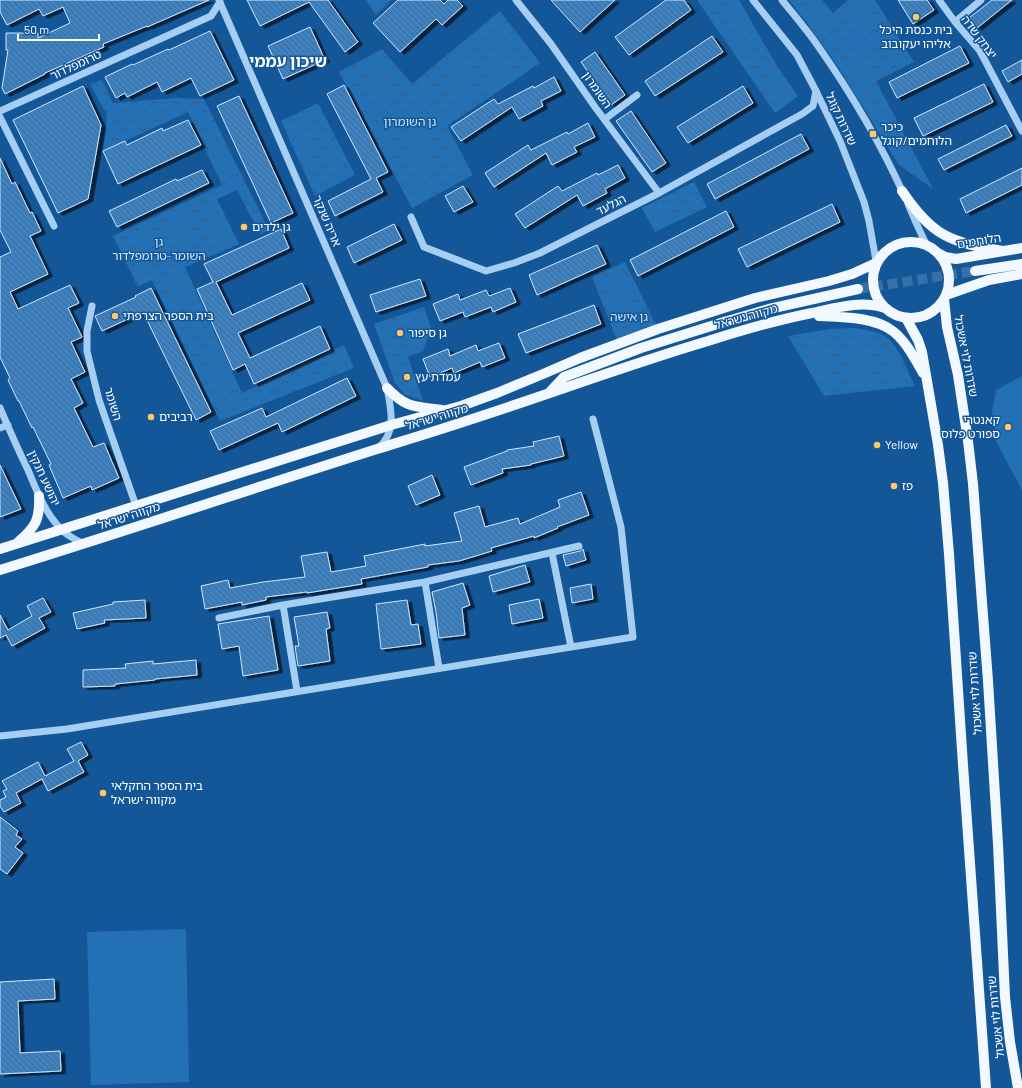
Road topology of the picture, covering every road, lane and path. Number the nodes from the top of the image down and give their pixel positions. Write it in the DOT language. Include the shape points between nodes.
graph roads {
  1 [pos="516,0"];
  2 [pos="753,0"];
  3 [pos="782,0"];
  4 [pos="939,0"];
  5 [pos="981,0"];
  6 [pos="220,1"];
  7 [pos="955,22"];
  8 [pos="816,91"];
  9 [pos="637,95"];
  10 [pos="0,111"];
  11 [pos="0,117"];
  12 [pos="604,119"];
  13 [pos="1022,131"];
  14 [pos="902,191"];
  15 [pos="659,193"];
  16 [pos="411,218"];
  17 [pos="54,226"];
  18 [pos="926,244"];
  19 [pos="1022,248"];
  20 [pos="1002,251"];
  21 [pos="940,254"];
  22 [pos="876,262"];
  23 [pos="1022,264"];
  24 [pos="975,271"];
  25 [pos="1022,274"];
  26 [pos="858,289"];
  27 [pos="945,297"];
  28 [pos="92,306"];
  29 [pos="885,308"];
  30 [pos="792,317"];
  31 [pos="906,318"];
  32 [pos="543,374"];
  33 [pos="564,377"];
  34 [pos="927,379"];
  35 [pos="387,388"];
  36 [pos="548,394"];
  37 [pos="0,408"];
  38 [pos="448,410"];
  39 [pos="593,419"];
  40 [pos="8,425"];
  41 [pos="391,425"];
  42 [pos="0,428"];
  43 [pos="377,449"];
  44 [pos="39,496"];
  45 [pos="136,506"];
  46 [pos="61,530"];
  47 [pos="15,544"];
  48 [pos="85,544"];
  49 [pos="579,546"];
  50 [pos="0,549"];
  51 [pos="552,553"];
  52 [pos="0,570"];
  53 [pos="425,582"];
  54 [pos="283,605"];
  55 [pos="219,618"];
  56 [pos="571,647"];
  57 [pos="439,668"];
  58 [pos="297,691"];
  59 [pos="0,736"];
  60 [pos="986,1088"];
  61 [pos="1018,1088"];
  1 -- 12 [label="street, השומרון"];
  2 -- 8 [label="street, שדרות קוגל" via="797,55"];
  3 -- 14 [label="street, שדרות קוגל" via="817,44 857,104"];
  4 -- 7 [label="street, יצחק שדה"];
  5 -- 7 [label="street"];
  6 -- 10 [label="street, טרומפלדור" via="211,16"];
  6 -- 35 [label="street, אריה שנקר"];
  7 -- 13 [label="street, יצחק שדה" via="980,51"];
  8 -- 15 [label="street, הגלעד" via="813,106 802,114"];
  8 -- 22 [label="street, שדרות קוגל" via="840,141 864,202"];
  9 -- 12 [label="street"];
  11 -- 17 [label="street"];
  12 -- 15 [label="street, השומרון"];
  14 -- 18 [label="street, שדרות קוגל"];
  14 -- 20 [label="main road" via="920,215 946,237 981,248"];
  15 -- 16 [label="street, הגלעד" via="540,253 486,271 424,247"];
  18 -- 21 [label="main road"];
  18 -- 22 [label="main road" via="897,244 890,247"];
  19 -- 20 [label="main road, הלוחמים"];
  20 -- 21 [label="main road, הלוחמים" via="956,259"];
  21 -- 27 [label="main road" via="948,269 949,287"];
  22 -- 29 [label="main road" via="872,283 874,293"];
  22 -- 32 [label="main road, מקווה ישראל" via="829,282 756,298 670,325 586,355"];
  23 -- 24 [label="main road"];
  25 -- 27 [label="main road" via="989,280"];
  26 -- 33 [label="main road" via="724,322 641,348"];
  27 -- 31 [label="main road" via="942,303 928,314"];
  27 -- 61 [label="main road, שדרות לוי אשכול" via="947,327 958,375 973,484 989,697 1005,998"];
  28 -- 45 [label="street, השומר" via="87,331 87,351 99,400"];
  29 -- 30 [label="main road, מקווה ישראל" via="868,304 855,305"];
  29 -- 31 [label="main road" via="892,314"];
  30 -- 34 [label="main road" via="839,316 867,320 884,326 903,341"];
  30 -- 36 [label="main road, מקווה ישראל" via="680,349"];
  31 -- 34 [label="main road, שדרות לוי אשכול" via="918,340"];
  32 -- 33 [label="main road"];
  32 -- 38 [label="main road, מקווה ישראל"];
  33 -- 36 [label="main road"];
  34 -- 60 [label="main road, שדרות לוי אשכול" via="943,483 949,554"];
  35 -- 38 [label="main road" via="402,402 411,406"];
  35 -- 41 [label="street, אריה שנקר"];
  36 -- 43 [label="main road, מקווה ישראל"];
  37 -- 40 [label="street, יהושע חנקין"];
  38 -- 41 [label="main road, מקווה ישראל"];
  39 -- 56 [label="street" via="621,527 633,637"];
  40 -- 42 [label="street"];
  40 -- 44 [label="street, יהושע חנקין"];
  41 -- 43 [label="street, אריה שנקר" via="387,438"];
  41 -- 45 [label="main road, מקווה ישראל"];
  43 -- 48 [label="main road, מקווה ישראל"];
  44 -- 46 [label="street, יהושע חנקין"];
  44 -- 47 [label="main road" via="36,522 32,530"];
  45 -- 46 [label="main road, מקווה ישראל"];
  46 -- 47 [label="main road, מקווה ישראל"];
  46 -- 48 [label="street, יהושע חנקין"];
  47 -- 50 [label="main road, מקווה ישראל"];
  48 -- 52 [label="main road, מקווה ישראל"];
  49 -- 51 [label="street"];
  51 -- 53 [label="street"];
  51 -- 56 [label="street"];
  53 -- 54 [label="street"];
  53 -- 57 [label="street"];
  54 -- 55 [label="street"];
  54 -- 58 [label="street"];
  56 -- 57 [label="street"];
  57 -- 58 [label="street"];
  58 -- 59 [label="street" via="67,728"];
}
